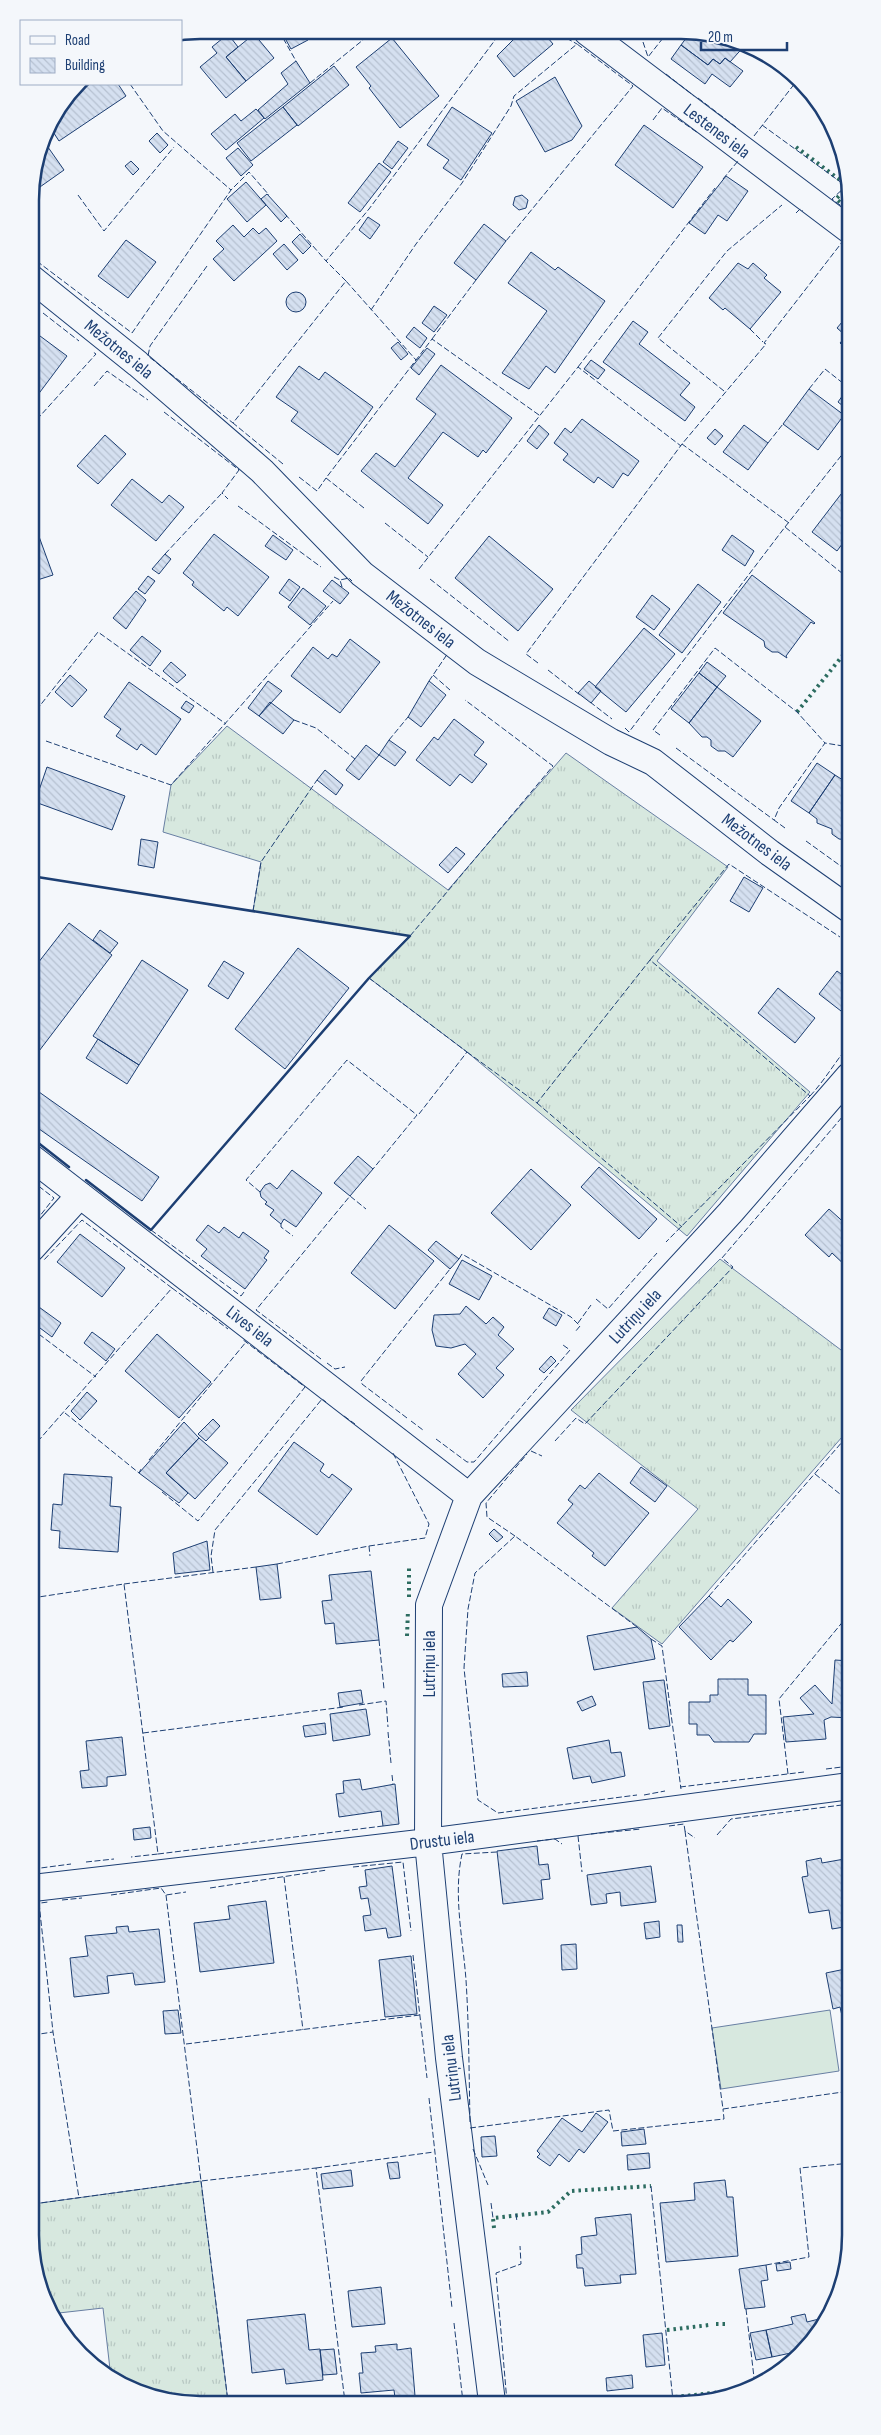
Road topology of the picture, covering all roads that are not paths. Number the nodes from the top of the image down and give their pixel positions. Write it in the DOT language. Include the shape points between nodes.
graph roads {
  1 [pos="596,39"];
  2 [pos="842,224"];
  3 [pos="39,285"];
  4 [pos="842,904"];
  5 [pos="842,1084"];
  6 [pos="39,1163"];
  7 [pos="80,1195"];
  8 [pos="39,1240"];
  9 [pos="469,1496"];
  10 [pos="842,1787"];
  11 [pos="428,1842"];
  12 [pos="39,1887"];
  13 [pos="491,2396"];
  1 -- 2 [label="street, Lestenes iela"];
  3 -- 4 [label="street, Mežotnes iela" via="138,364 262,471 362,574 477,662 611,742 652,762"];
  5 -- 9 [label="street, Lutriņu iela" via="730,1213"];
  6 -- 7 [label="street, Līves iela"];
  7 -- 8 [label="street"];
  7 -- 9 [label="street, Līves iela"];
  9 -- 11 [label="street, Lutriņu iela" via="429,1605"];
  10 -- 11 [label="street, Drustu iela"];
  11 -- 12 [label="street, Drustu iela"];
  11 -- 13 [label="street, Lutriņu iela" via="449,2058"];
}
